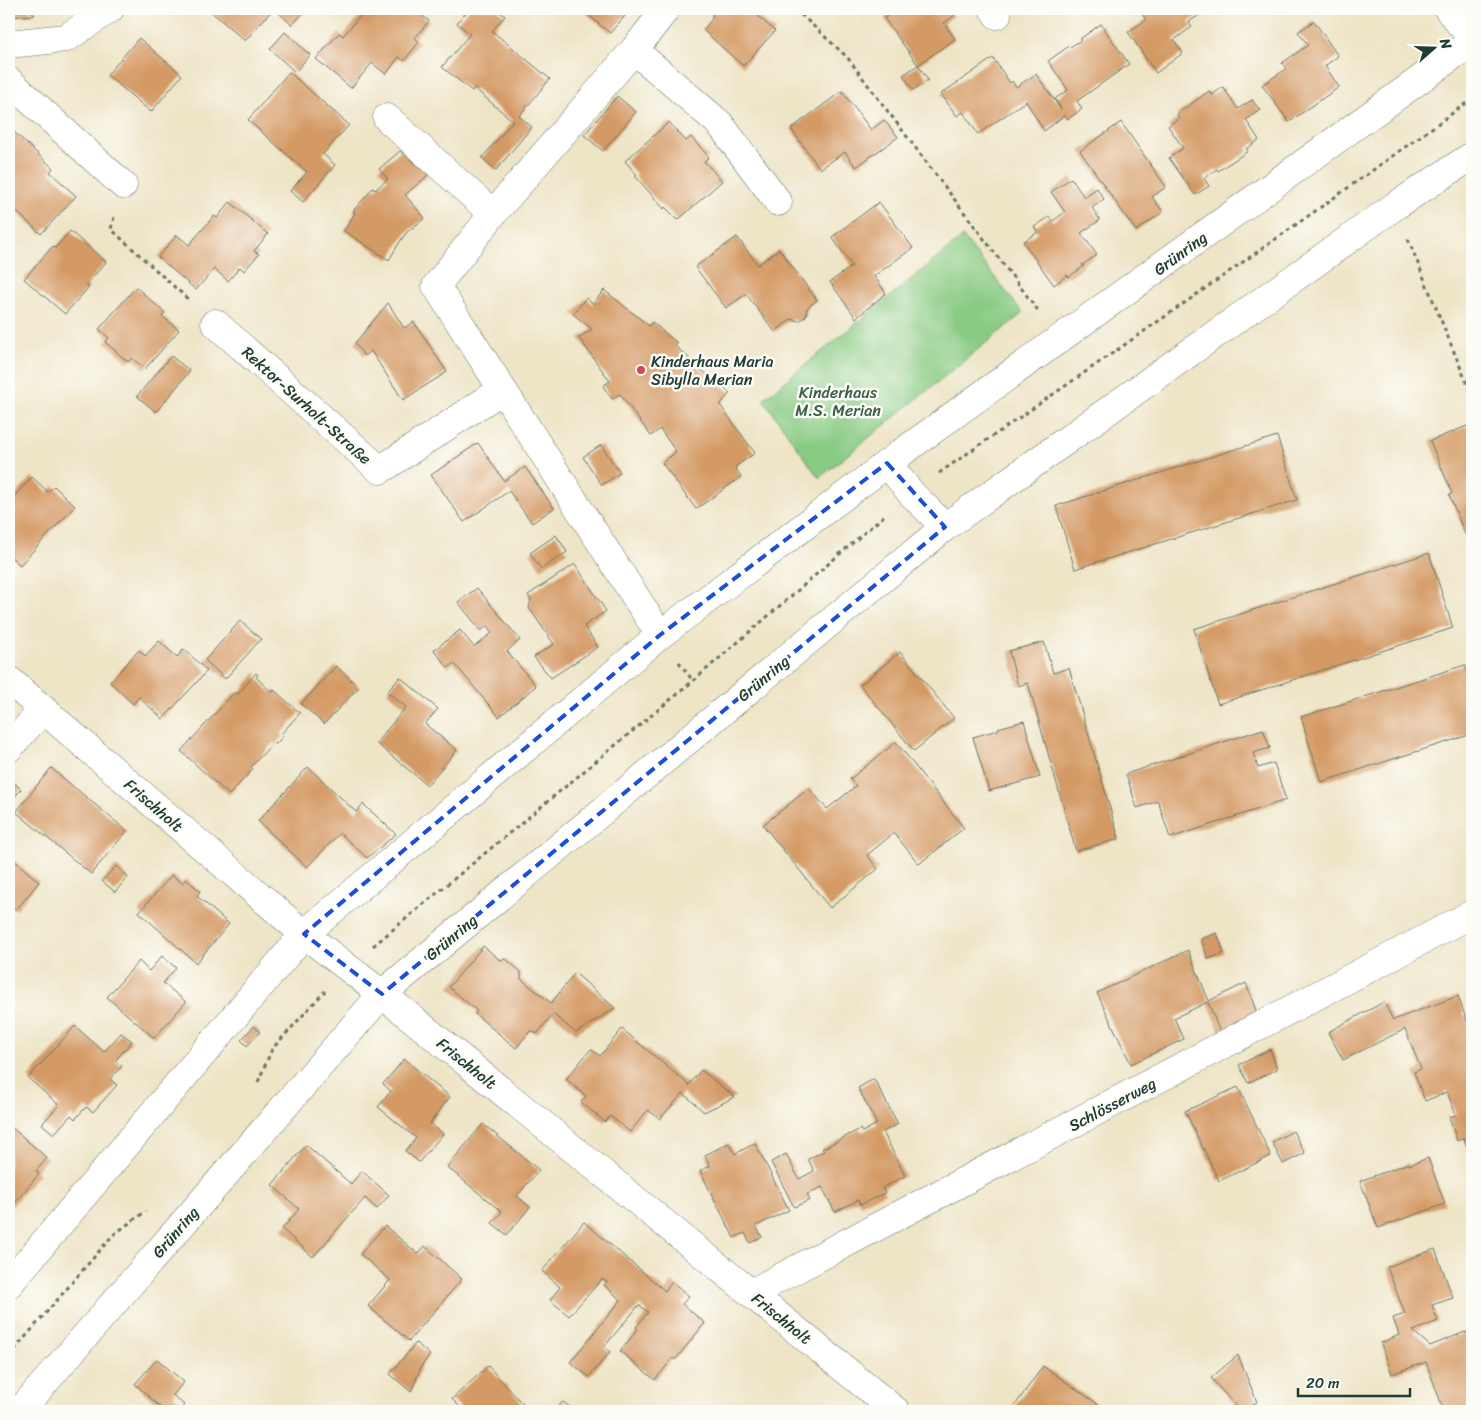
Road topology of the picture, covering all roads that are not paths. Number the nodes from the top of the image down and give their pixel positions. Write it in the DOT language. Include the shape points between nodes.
graph roads {
  1 [pos="110,9"];
  2 [pos="666,9"];
  3 [pos="1448,9"];
  4 [pos="1472,40"];
  5 [pos="9,44"];
  6 [pos="634,50"];
  7 [pos="9,82"];
  8 [pos="387,118"];
  9 [pos="1472,156"];
  10 [pos="123,185"];
  11 [pos="778,202"];
  12 [pos="493,214"];
  13 [pos="215,323"];
  14 [pos="502,390"];
  15 [pos="887,463"];
  16 [pos="945,527"];
  17 [pos="660,635"];
  18 [pos="9,680"];
  19 [pos="42,709"];
  20 [pos="9,748"];
  21 [pos="1472,914"];
  22 [pos="304,934"];
  23 [pos="382,994"];
  24 [pos="9,1284"];
  25 [pos="751,1293"];
  26 [pos="20,1411"];
  27 [pos="896,1411"];
  1 -- 5 [label="street" via="66,38"];
  2 -- 6 [label="street"];
  3 -- 4 [label="street"];
  4 -- 15 [label="street, Grünring"];
  6 -- 11 [label="street" via="720,124"];
  6 -- 12 [label="street"];
  7 -- 10 [label="street"];
  8 -- 12 [label="street"];
  9 -- 16 [label="street, Grünring" via="1395,206"];
  12 -- 14 [label="street" via="436,286"];
  13 -- 14 [label="street, Rektor-Surholt-Straße" via="380,470"];
  14 -- 17 [label="street"];
  15 -- 16 [label="street" via="910,493"];
  15 -- 17 [label="street, Grünring"];
  16 -- 23 [label="street, Grünring"];
  17 -- 22 [label="street, Grünring"];
  18 -- 19 [label="street, Frischholt"];
  19 -- 20 [label="street"];
  19 -- 22 [label="street, Frischholt"];
  21 -- 25 [label="street, Schlösserweg"];
  22 -- 23 [label="street, Frischholt"];
  22 -- 24 [label="street, Grünring"];
  23 -- 25 [label="street, Frischholt"];
  23 -- 26 [label="street, Grünring"];
  25 -- 27 [label="street, Frischholt"];
}
